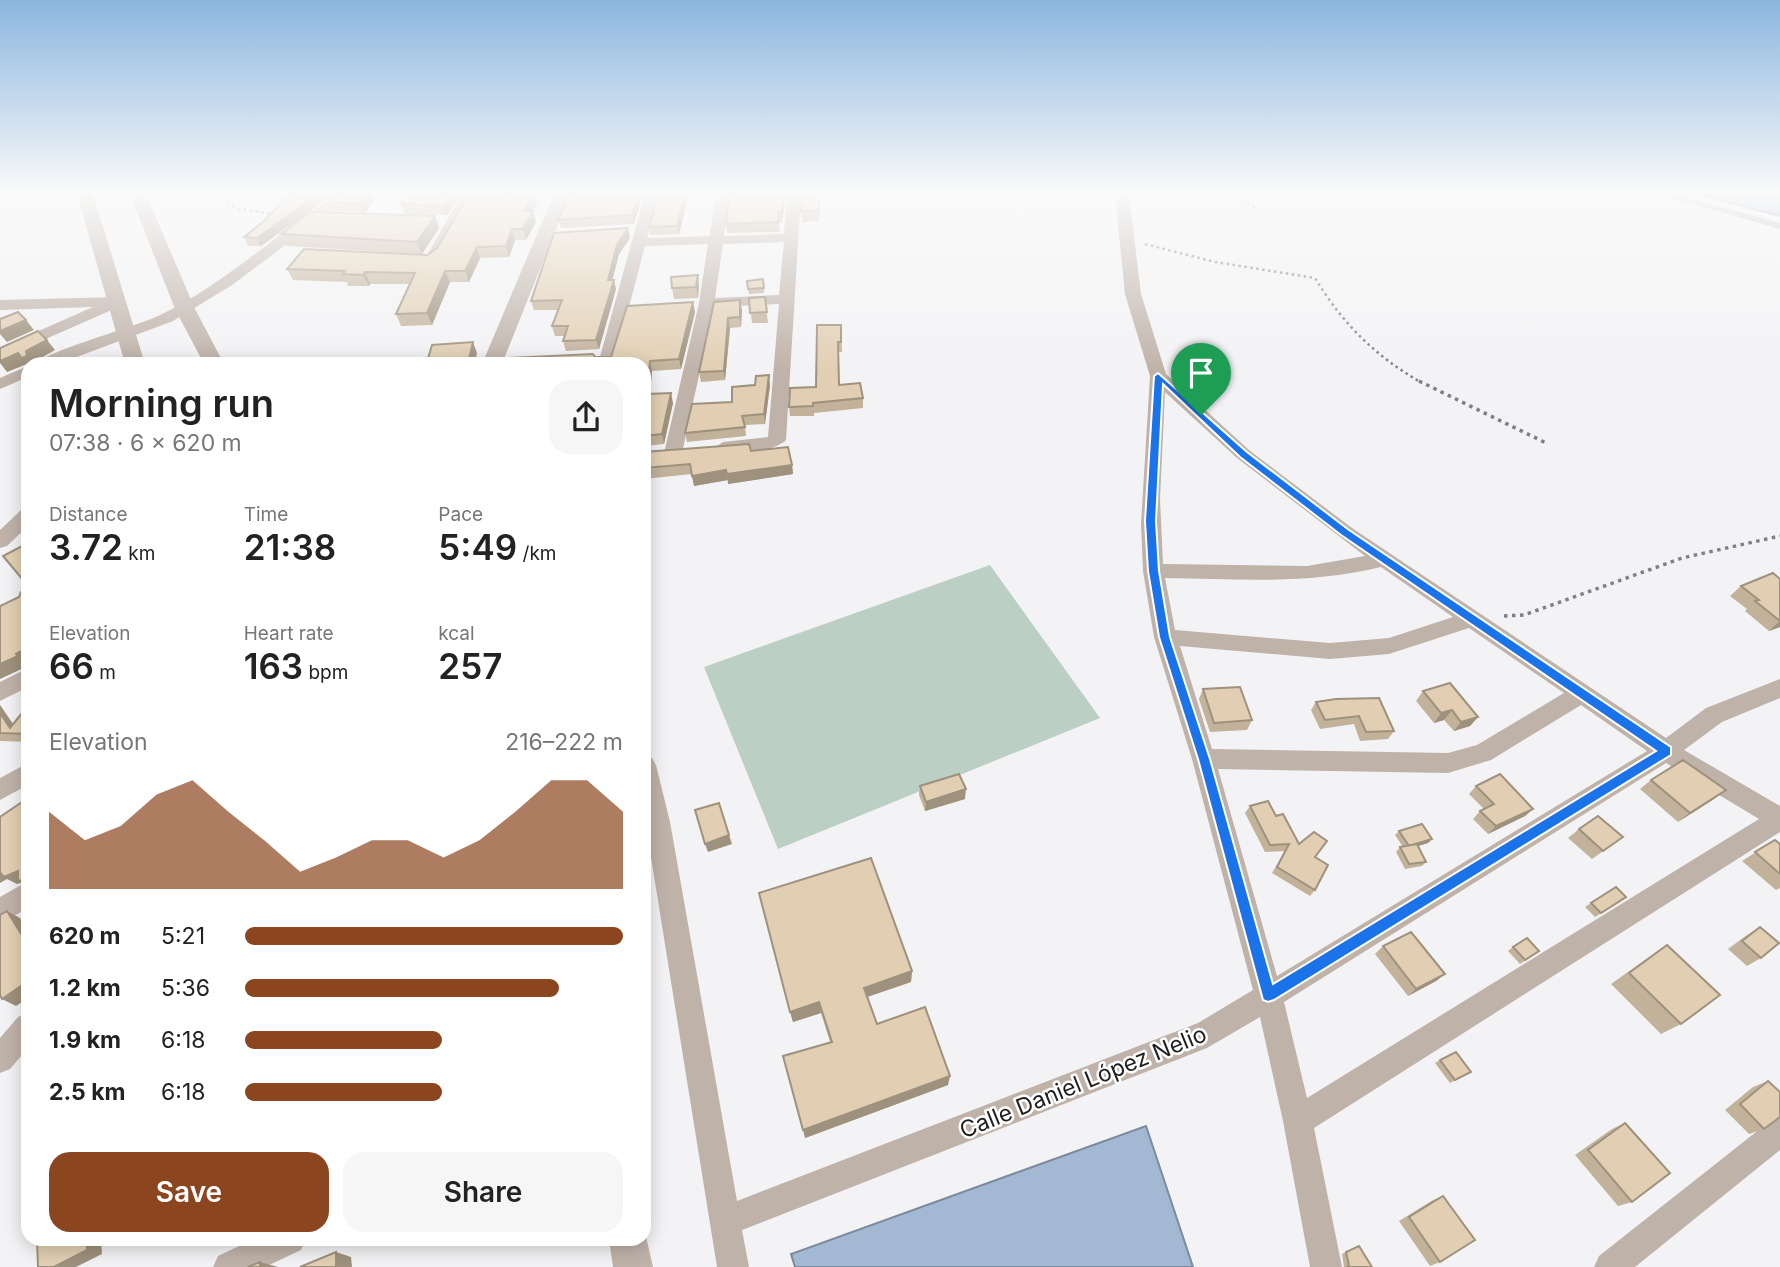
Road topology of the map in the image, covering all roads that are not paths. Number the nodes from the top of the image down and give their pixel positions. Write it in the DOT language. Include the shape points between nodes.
graph roads {
  1 [pos="103,253"];
  2 [pos="162,253"];
  3 [pos="267,253"];
  4 [pos="284,253"];
  5 [pos="434,253"];
  6 [pos="543,253"];
  7 [pos="635,253"];
  8 [pos="715,253"];
  9 [pos="789,253"];
  10 [pos="1128,253"];
  11 [pos="295,254"];
  12 [pos="418,260"];
  13 [pos="786,299"];
  14 [pos="118,302"];
  15 [pos="701,304"];
  16 [pos="0,305"];
  17 [pos="185,309"];
  18 [pos="128,336"];
  19 [pos="0,354"];
  20 [pos="65,357"];
  21 [pos="133,357"];
  22 [pos="210,357"];
  23 [pos="495,357"];
  24 [pos="604,357"];
  25 [pos="21,374"];
  26 [pos="1158,376"];
  27 [pos="0,384"];
  28 [pos="686,451"];
  29 [pos="654,454"];
  30 [pos="21,522"];
  31 [pos="0,541"];
  32 [pos="1385,559"];
  33 [pos="1153,571"];
  34 [pos="1471,619"];
  35 [pos="1165,637"];
  36 [pos="21,681"];
  37 [pos="1780,688"];
  38 [pos="0,692"];
  39 [pos="1581,694"];
  40 [pos="1666,751"];
  41 [pos="1204,759"];
  42 [pos="21,777"];
  43 [pos="0,790"];
  44 [pos="651,792"];
  45 [pos="1780,819"];
  46 [pos="21,898"];
  47 [pos="0,912"];
  48 [pos="1268,995"];
  49 [pos="21,1035"];
  50 [pos="0,1059"];
  51 [pos="1298,1121"];
  52 [pos="1780,1131"];
  53 [pos="725,1221"];
  54 [pos="275,1246"];
  55 [pos="630,1246"];
  56 [pos="229,1267"];
  57 [pos="633,1267"];
  58 [pos="733,1267"];
  59 [pos="1326,1267"];
  60 [pos="1610,1267"];
  1 -- 14 [label="street"];
  2 -- 17 [label="street"];
  3 -- 17 [label="street"];
  4 -- 11 [label="street"];
  5 -- 12 [label="street" via="432,258"];
  6 -- 23 [label="street"];
  7 -- 24 [label="street" via="627,309"];
  8 -- 15 [label="street"];
  9 -- 13 [label="street"];
  10 -- 26 [label="street" via="1133,294"];
  13 -- 15 [label="street"];
  13 -- 28 [label="street" via="777,440"];
  14 -- 16 [label="street"];
  14 -- 18 [label="street"];
  14 -- 19 [label="street"];
  15 -- 28 [label="street"];
  17 -- 18 [label="street"];
  17 -- 22 [label="street"];
  18 -- 20 [label="street"];
  18 -- 21 [label="street"];
  25 -- 27 [label="street"];
  26 -- 32 [label="street" via="1243,454"];
  26 -- 33 [label="street" via="1150,521"];
  28 -- 29 [label="street"];
  30 -- 31 [label="street"];
  32 -- 33 [label="street" via="1307,573"];
  32 -- 34 [label="street"];
  33 -- 35 [label="street"];
  34 -- 35 [label="street" via="1390,646 1330,651"];
  34 -- 39 [label="street"];
  35 -- 41 [label="street"];
  36 -- 38 [label="street"];
  37 -- 40 [label="street, Calle Daniel López Nelio" via="1714,715"];
  39 -- 40 [label="street"];
  39 -- 41 [label="street" via="1483,753 1448,763"];
  40 -- 45 [label="street"];
  40 -- 48 [label="street, Calle Daniel López Nelio"];
  41 -- 48 [label="street"];
  42 -- 43 [label="street"];
  44 -- 53 [label="street"];
  45 -- 51 [label="street"];
  46 -- 47 [label="street"];
  48 -- 51 [label="street"];
  48 -- 53 [label="street, Calle Daniel López Nelio" via="1207,1034"];
  49 -- 50 [label="street"];
  51 -- 59 [label="street"];
  52 -- 60 [label="street"];
  53 -- 58 [label="street"];
  54 -- 56 [label="street"];
  55 -- 57 [label="street"];
}
